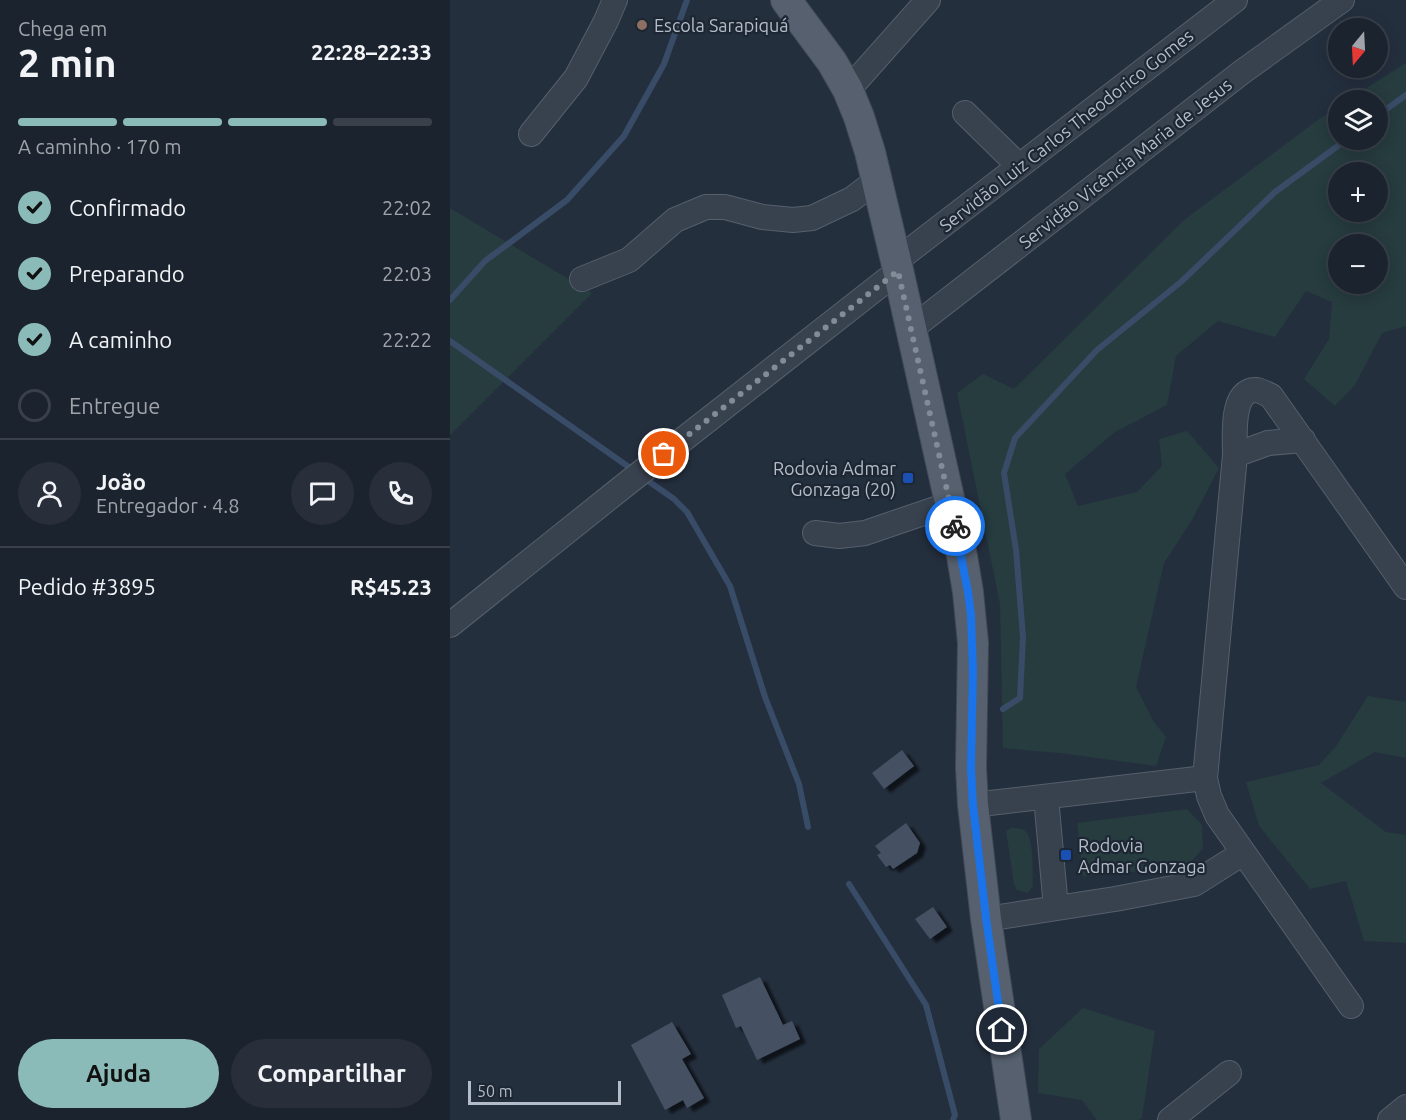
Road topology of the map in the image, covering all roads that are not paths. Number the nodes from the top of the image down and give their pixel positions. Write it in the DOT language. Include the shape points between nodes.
graph roads {
  1 [pos="615,0"];
  2 [pos="786,0"];
  3 [pos="928,0"];
  4 [pos="1236,0"];
  5 [pos="1342,0"];
  6 [pos="848,90"];
  7 [pos="965,113"];
  8 [pos="531,134"];
  9 [pos="1019,166"];
  10 [pos="877,180"];
  11 [pos="897,266"];
  12 [pos="582,279"];
  13 [pos="911,329"];
  14 [pos="1303,440"];
  15 [pos="1235,455"];
  16 [pos="950,504"];
  17 [pos="815,533"];
  18 [pos="1406,587"];
  19 [pos="450,625"];
  20 [pos="1205,778"];
  21 [pos="1046,797"];
  22 [pos="973,805"];
  23 [pos="1243,854"];
  24 [pos="1056,908"];
  25 [pos="986,918"];
  26 [pos="1351,1006"];
  27 [pos="1229,1073"];
  28 [pos="1406,1107"];
  29 [pos="1016,1120"];
  30 [pos="1170,1120"];
  31 [pos="1390,1120"];
  1 -- 8 [label="street" via="576,78"];
  2 -- 6 [label="main road"];
  3 -- 6 [label="street"];
  4 -- 9 [label="street, Servidão Luiz Carlos Theodorico Gomes"];
  5 -- 13 [label="street, Servidão Vicência Maria de Jesus" via="1242,72"];
  6 -- 10 [label="main road"];
  7 -- 9 [label="street"];
  9 -- 11 [label="street, Servidão Luiz Carlos Theodorico Gomes"];
  10 -- 11 [label="main road"];
  10 -- 12 [label="street" via="852,199 812,218 762,217 725,207 706,207 675,220 629,260"];
  11 -- 13 [label="main road"];
  11 -- 19 [label="street, Servidão Luiz Carlos Theodorico Gomes"];
  13 -- 16 [label="main road"];
  14 -- 15 [label="street" via="1268,443"];
  14 -- 15 [label="street" via="1271,396 1258,390 1248,392 1238,403 1235,414"];
  14 -- 18 [label="street"];
  15 -- 20 [label="street"];
  16 -- 17 [label="street" via="865,533"];
  16 -- 22 [label="main road" via="971,615"];
  20 -- 21 [label="street"];
  20 -- 23 [label="street" via="1217,815"];
  21 -- 22 [label="street"];
  21 -- 24 [label="street"];
  22 -- 25 [label="main road"];
  23 -- 24 [label="street" via="1194,884"];
  23 -- 26 [label="street"];
  24 -- 25 [label="street"];
  25 -- 29 [label="main road"];
  27 -- 30 [label="street"];
  28 -- 31 [label="street"];
}
